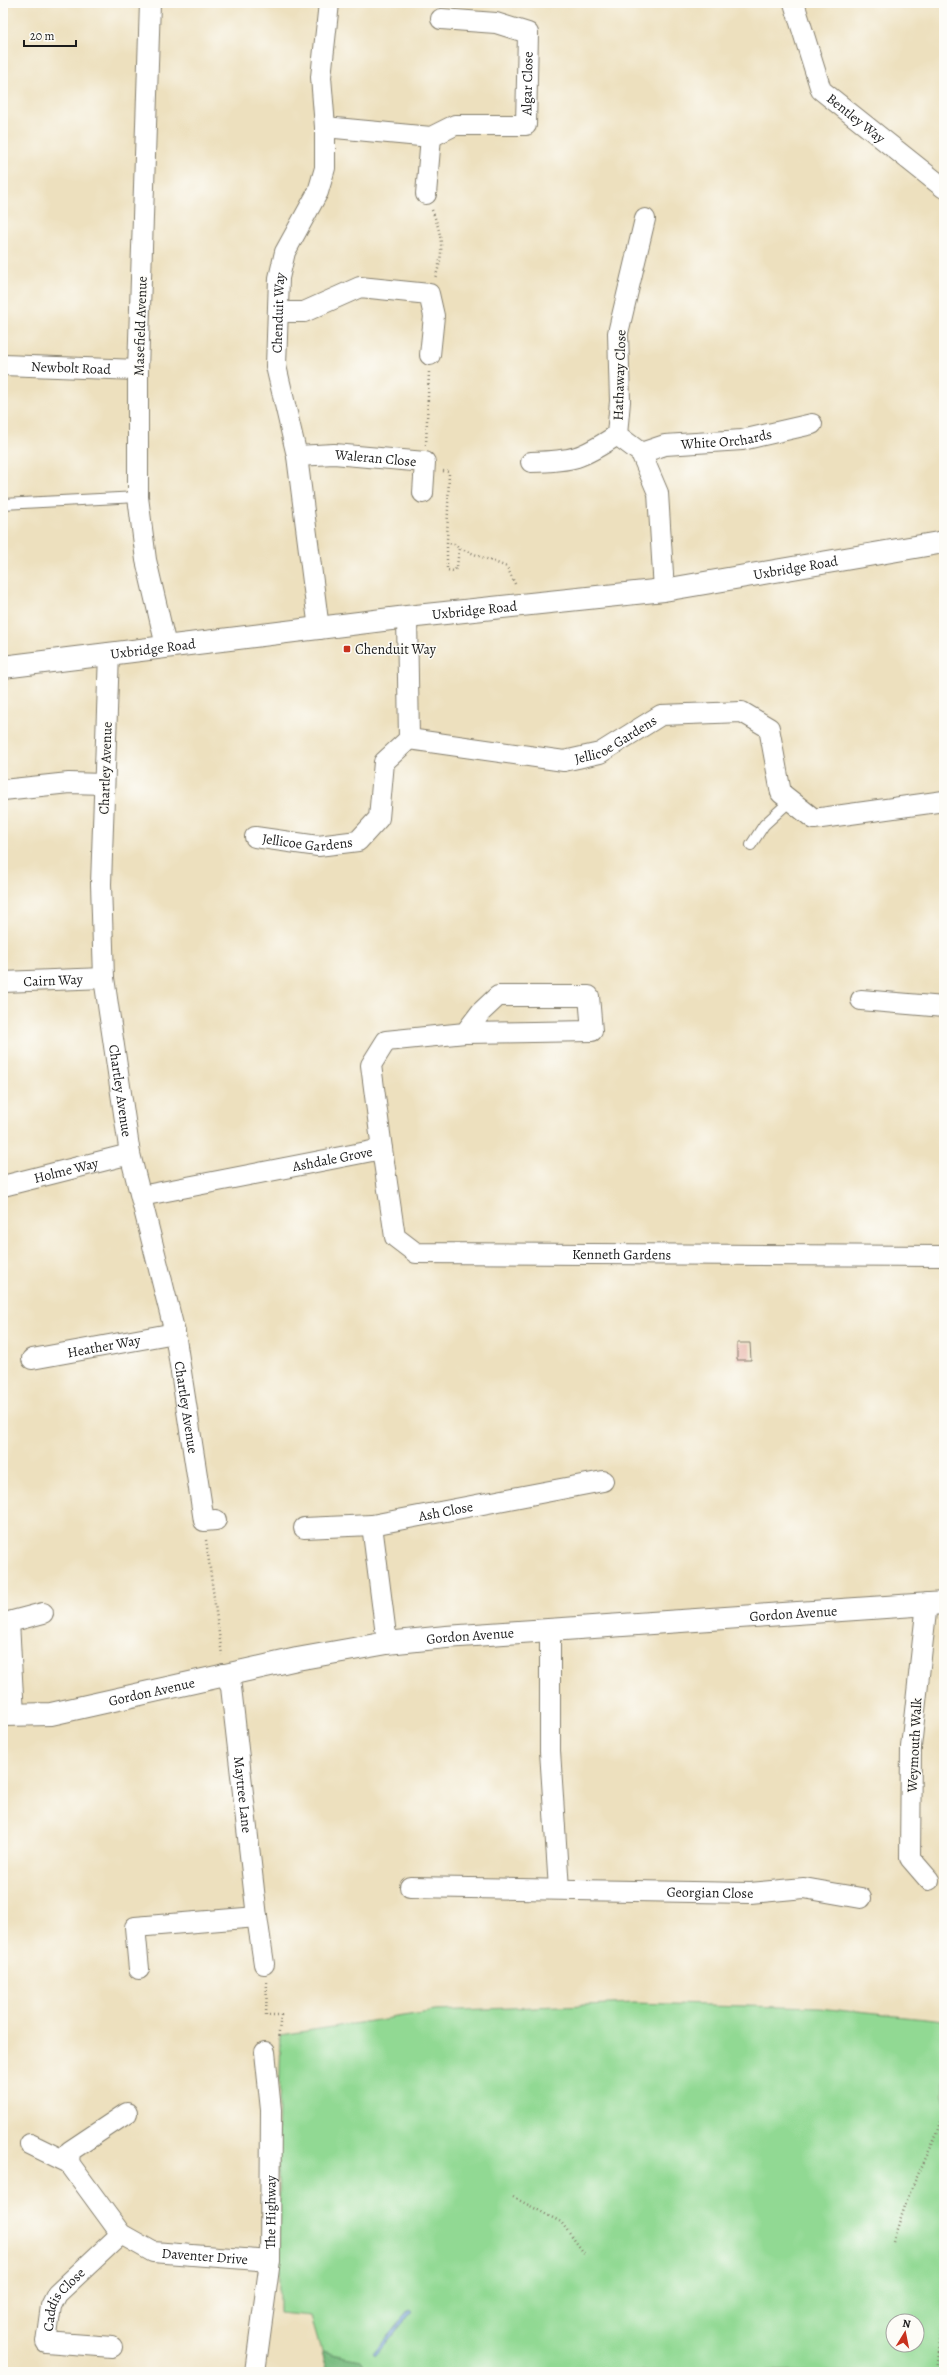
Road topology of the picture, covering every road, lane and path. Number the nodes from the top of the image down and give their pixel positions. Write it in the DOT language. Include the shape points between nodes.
graph roads {
  1 [pos="150,3"];
  2 [pos="329,3"];
  3 [pos="794,3"];
  4 [pos="440,19"];
  5 [pos="325,127"];
  6 [pos="431,137"];
  7 [pos="944,188"];
  8 [pos="426,194"];
  9 [pos="644,219"];
  10 [pos="429,294"];
  11 [pos="279,312"];
  12 [pos="430,355"];
  13 [pos="3,365"];
  14 [pos="138,370"];
  15 [pos="812,424"];
  16 [pos="616,435"];
  17 [pos="641,453"];
  18 [pos="297,456"];
  19 [pos="531,462"];
  20 [pos="425,465"];
  21 [pos="423,493"];
  22 [pos="138,497"];
  23 [pos="3,504"];
  24 [pos="944,542"];
  25 [pos="446,543"];
  26 [pos="459,548"];
  27 [pos="664,590"];
  28 [pos="518,605"];
  29 [pos="406,617"];
  30 [pos="319,629"];
  31 [pos="166,646"];
  32 [pos="109,653"];
  33 [pos="3,667"];
  34 [pos="409,739"];
  35 [pos="104,784"];
  36 [pos="3,790"];
  37 [pos="790,801"];
  38 [pos="944,801"];
  39 [pos="255,837"];
  40 [pos="751,845"];
  41 [pos="104,978"];
  42 [pos="3,982"];
  43 [pos="861,1000"];
  44 [pos="944,1007"];
  45 [pos="465,1033"];
  46 [pos="382,1149"];
  47 [pos="130,1154"];
  48 [pos="3,1186"];
  49 [pos="141,1196"];
  50 [pos="944,1256"];
  51 [pos="175,1333"];
  52 [pos="32,1359"];
  53 [pos="603,1481"];
  54 [pos="210,1520"];
  55 [pos="372,1525"];
  56 [pos="304,1528"];
  57 [pos="935,1603"];
  58 [pos="43,1613"];
  59 [pos="550,1630"];
  60 [pos="387,1644"];
  61 [pos="224,1674"];
  62 [pos="8,1715"];
  63 [pos="929,1880"];
  64 [pos="410,1888"];
  65 [pos="559,1889"];
  66 [pos="861,1898"];
  67 [pos="257,1917"];
  68 [pos="264,1964"];
  69 [pos="139,1969"];
  70 [pos="265,2052"];
  71 [pos="127,2112"];
  72 [pos="944,2112"];
  73 [pos="30,2144"];
  74 [pos="69,2163"];
  75 [pos="513,2196"];
  76 [pos="121,2234"];
  77 [pos="893,2241"];
  78 [pos="584,2254"];
  79 [pos="270,2261"];
  80 [pos="944,2301"];
  81 [pos="112,2347"];
  82 [pos="255,2372"];
  83 [pos="937,2372"];
  1 -- 14 [label="street, Masefield Avenue"];
  2 -- 5 [label="street, Chenduit Way" via="321,76"];
  3 -- 7 [label="street, Bentley Way" via="821,90"];
  4 -- 6 [label="street, Algar Close" via="496,23 528,33 526,125 455,125"];
  5 -- 6 [label="street"];
  5 -- 11 [label="street, Chenduit Way" via="325,168 318,192 285,252 280,278"];
  6 -- 8 [label="street"];
  8 -- 10 [label="path" via="442,235 439,268"];
  9 -- 16 [label="street, Hathaway Close" via="618,333 620,401"];
  10 -- 11 [label="street" via="360,286 304,312"];
  10 -- 12 [label="street" via="434,316"];
  11 -- 18 [label="street, Chenduit Way" via="276,366"];
  12 -- 20 [label="path"];
  13 -- 14 [label="street, Newbolt Road"];
  14 -- 22 [label="street, Masefield Avenue"];
  15 -- 17 [label="street, White Orchards" via="742,440 665,445"];
  16 -- 17 [label="street, Hathaway Close"];
  16 -- 19 [label="street" via="591,452 568,461"];
  17 -- 27 [label="street" via="658,493"];
  18 -- 20 [label="street, Waleran Close" via="334,454"];
  18 -- 30 [label="street, Chenduit Way"];
  20 -- 21 [label="street, Waleran Close"];
  20 -- 25 [label="path" via="449,472"];
  22 -- 23 [label="lane"];
  22 -- 31 [label="street, Masefield Avenue" via="146,560"];
  24 -- 27 [label="main road, Uxbridge Road"];
  25 -- 26 [label="path"];
  25 -- 26 [label="path" via="447,570 454,571 458,567"];
  26 -- 28 [label="path" via="506,566 516,584"];
  27 -- 28 [label="main road, Uxbridge Road"];
  28 -- 29 [label="main road, Uxbridge Road"];
  29 -- 30 [label="main road, Uxbridge Road"];
  29 -- 34 [label="street"];
  30 -- 31 [label="main road, Uxbridge Road"];
  31 -- 32 [label="main road, Uxbridge Road"];
  32 -- 33 [label="main road, Uxbridge Road"];
  32 -- 35 [label="street, Chartley Avenue"];
  34 -- 37 [label="street, Jellicoe Gardens" via="564,761 600,753 661,715 742,712 769,728 781,793"];
  34 -- 39 [label="street, Jellicoe Gardens" via="384,762 379,818 358,841 318,846"];
  35 -- 36 [label="street" via="69,783"];
  35 -- 41 [label="street, Chartley Avenue" via="101,884"];
  37 -- 38 [label="street, Jellicoe Gardens" via="814,819"];
  37 -- 40 [label="lane" via="764,825"];
  41 -- 42 [label="street, Cairn Way"];
  41 -- 47 [label="street, Chartley Avenue"];
  43 -- 44 [label="street"];
  45 -- 45 [label="street, Ashdale Grove" via="592,1031 589,996 498,996 481,1012"];
  45 -- 46 [label="street, Ashdale Grove" via="386,1041 371,1065"];
  46 -- 49 [label="street, Ashdale Grove"];
  46 -- 50 [label="street, Kenneth Gardens" via="395,1237 416,1253"];
  47 -- 48 [label="street, Holme Way"];
  47 -- 49 [label="street, Chartley Avenue"];
  49 -- 51 [label="street, Chartley Avenue"];
  51 -- 52 [label="street, Heather Way"];
  51 -- 54 [label="street, Chartley Avenue"];
  53 -- 55 [label="street, Ash Close"];
  54 -- 61 [label="path"];
  55 -- 56 [label="street, Ash Close"];
  55 -- 60 [label="street"];
  57 -- 59 [label="main road, Gordon Avenue"];
  57 -- 63 [label="street, Weymouth Walk" via="911,1747 910,1858"];
  58 -- 62 [label="street" via="9,1622"];
  59 -- 60 [label="main road, Gordon Avenue"];
  59 -- 65 [label="street" via="550,1751"];
  60 -- 61 [label="main road, Gordon Avenue"];
  61 -- 62 [label="main road, Gordon Avenue" via="51,1714"];
  61 -- 67 [label="street, Maytree Lane" via="231,1687"];
  64 -- 65 [label="street, Georgian Close"];
  65 -- 66 [label="street, Georgian Close" via="750,1893 804,1888"];
  67 -- 68 [label="street, Maytree Lane"];
  67 -- 69 [label="street" via="135,1927"];
  68 -- 70 [label="path" via="266,2015 281,2015 278,2039 266,2040"];
  70 -- 79 [label="street, The Highway" via="271,2110"];
  71 -- 74 [label="street" via="70,2151"];
  72 -- 77 [label="path" via="938,2132 908,2196"];
  73 -- 74 [label="street"];
  74 -- 76 [label="street"];
  75 -- 78 [label="path" via="561,2222"];
  76 -- 79 [label="street, Daventer Drive" via="153,2252"];
  76 -- 81 [label="street, Caddis Close" via="57,2294 51,2306 46,2342"];
  79 -- 82 [label="street, The Highway"];
  80 -- 83 [label="path"];
}
